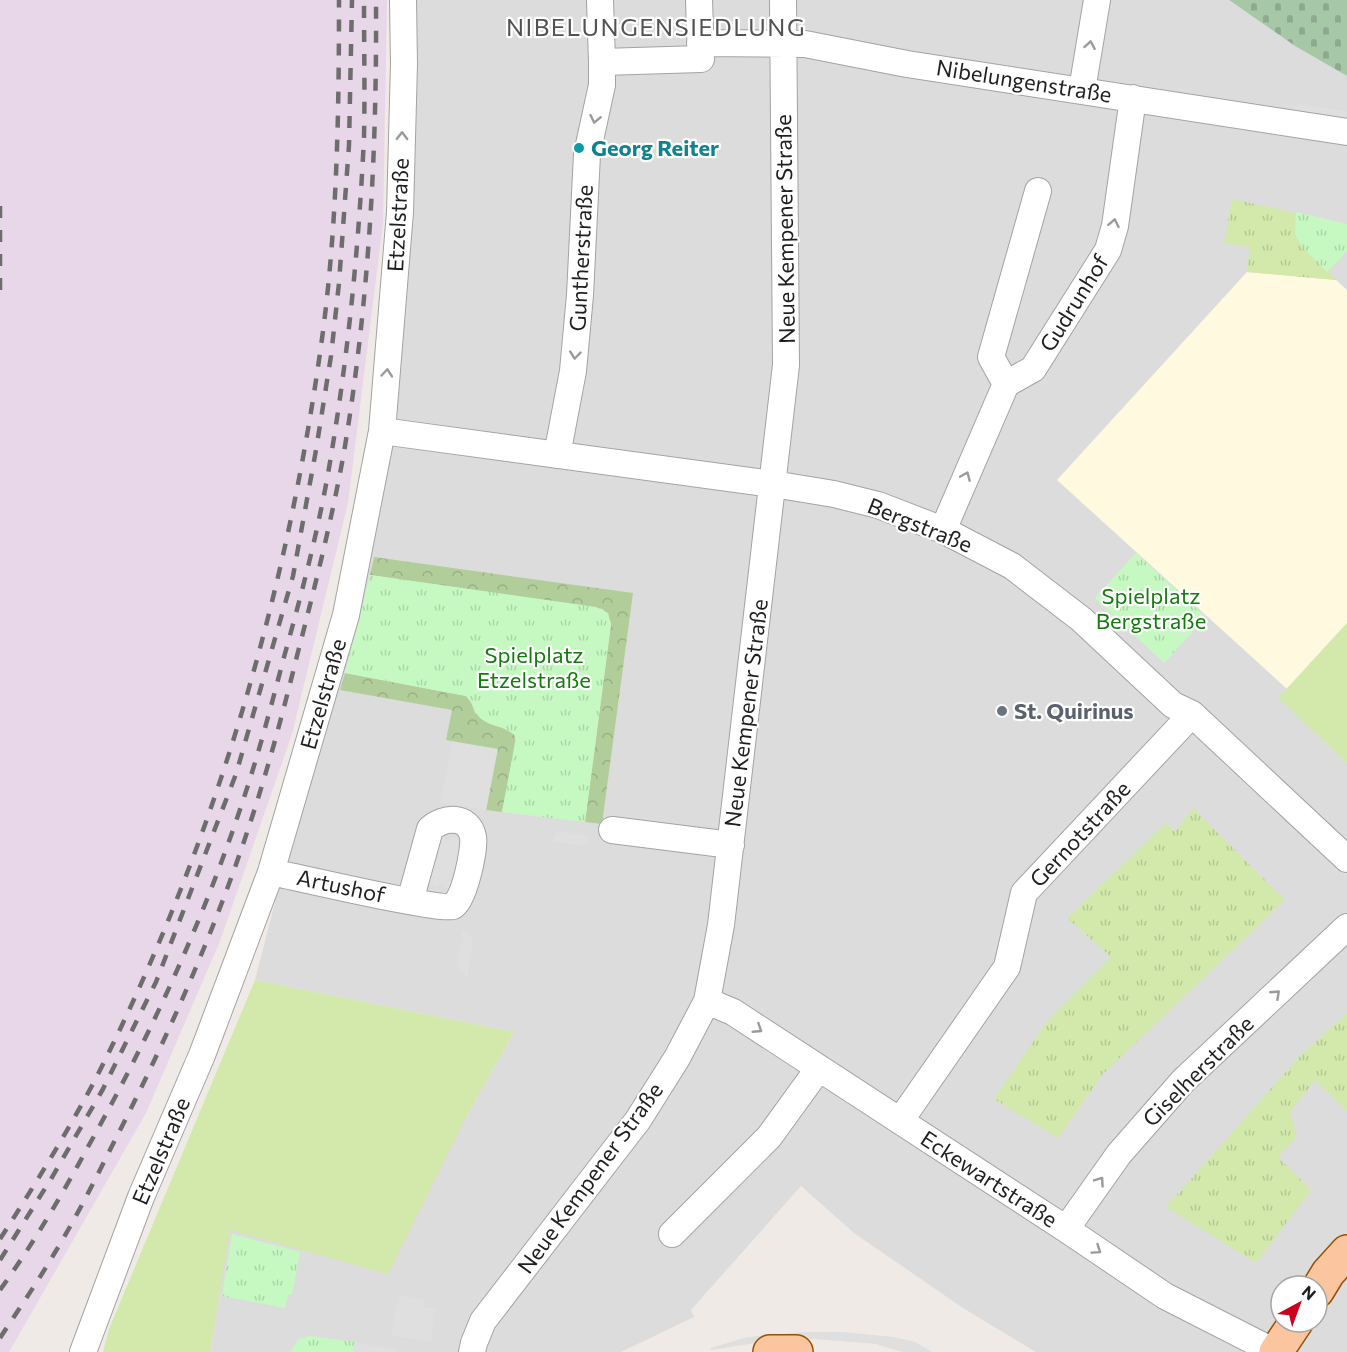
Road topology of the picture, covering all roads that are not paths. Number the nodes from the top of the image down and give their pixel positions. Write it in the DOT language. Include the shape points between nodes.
graph roads {
  1 [pos="403,0"];
  2 [pos="600,0"];
  3 [pos="699,0"];
  4 [pos="783,0"];
  5 [pos="1097,0"];
  6 [pos="700,43"];
  7 [pos="783,44"];
  8 [pos="602,62"];
  9 [pos="1082,90"];
  10 [pos="1133,98"];
  11 [pos="1347,132"];
  12 [pos="1038,191"];
  13 [pos="1006,384"];
  14 [pos="382,431"];
  15 [pos="557,455"];
  16 [pos="773,484"];
  17 [pos="943,530"];
  18 [pos="1192,714"];
  19 [pos="612,830"];
  20 [pos="731,845"];
  21 [pos="1347,859"];
  22 [pos="272,872"];
  23 [pos="410,901"];
  24 [pos="1347,927"];
  25 [pos="707,1001"];
  26 [pos="819,1068"];
  27 [pos="900,1121"];
  28 [pos="1066,1229"];
  29 [pos="672,1234"];
  30 [pos="1347,1252"];
  31 [pos="1327,1274"];
  32 [pos="1288,1334"];
  33 [pos="83,1352"];
  34 [pos="472,1352"];
  35 [pos="770,1352"];
  36 [pos="796,1352"];
  37 [pos="1275,1352"];
  14 -- 1 [label="street, Etzelstraße, one-way" via="400,212"];
  2 -- 8 [label="street, Guntherstraße"];
  3 -- 6 [label="street"];
  4 -- 7 [label="street, Neue Kempener Straße"];
  9 -- 5 [label="street, one-way"];
  6 -- 7 [label="street, Nibelungenstraße"];
  6 -- 8 [label="street" via="701,59"];
  7 -- 9 [label="street, Nibelungenstraße" via="806,44"];
  7 -- 16 [label="street, Neue Kempener Straße" via="786,365"];
  8 -- 15 [label="street, Guntherstraße, one-way" via="602,85 587,154 573,371"];
  9 -- 10 [label="street, Nibelungenstraße"];
  10 -- 11 [label="street, Nibelungenstraße"];
  13 -- 10 [label="street, Gudrunhof, one-way" via="1033,369 1108,250"];
  12 -- 13 [label="street" via="991,357"];
  17 -- 13 [label="street, one-way"];
  14 -- 15 [label="street, Bergstraße"];
  14 -- 22 [label="street, Etzelstraße" via="346,615"];
  15 -- 16 [label="street, Bergstraße"];
  16 -- 17 [label="street, Bergstraße" via="878,505"];
  16 -- 20 [label="street, Neue Kempener Straße"];
  17 -- 18 [label="street, Bergstraße" via="1012,566 1081,618 1173,705"];
  18 -- 21 [label="street, Bergstraße"];
  18 -- 27 [label="street, Gernotstraße" via="1024,894 1007,968"];
  19 -- 20 [label="street"];
  20 -- 25 [label="street, Neue Kempener Straße"];
  22 -- 23 [label="street, Artushof"];
  22 -- 33 [label="street, Etzelstraße"];
  28 -- 24 [label="street, Giselherstraße, one-way" via="1119,1154 1183,1081"];
  25 -- 26 [label="street, Eckewartstraße, one-way" via="733,1012"];
  25 -- 34 [label="street, Neue Kempener Straße" via="638,1120 483,1322"];
  26 -- 27 [label="street, Eckewartstraße"];
  26 -- 29 [label="street" via="769,1137"];
  27 -- 28 [label="street, Eckewartstraße"];
  28 -- 37 [label="street, Eckewartstraße, one-way" via="1165,1296"];
  30 -- 31 [label="main road"];
  32 -- 37 [label="main road"];
  35 -- 36 [label="main road"];
}
